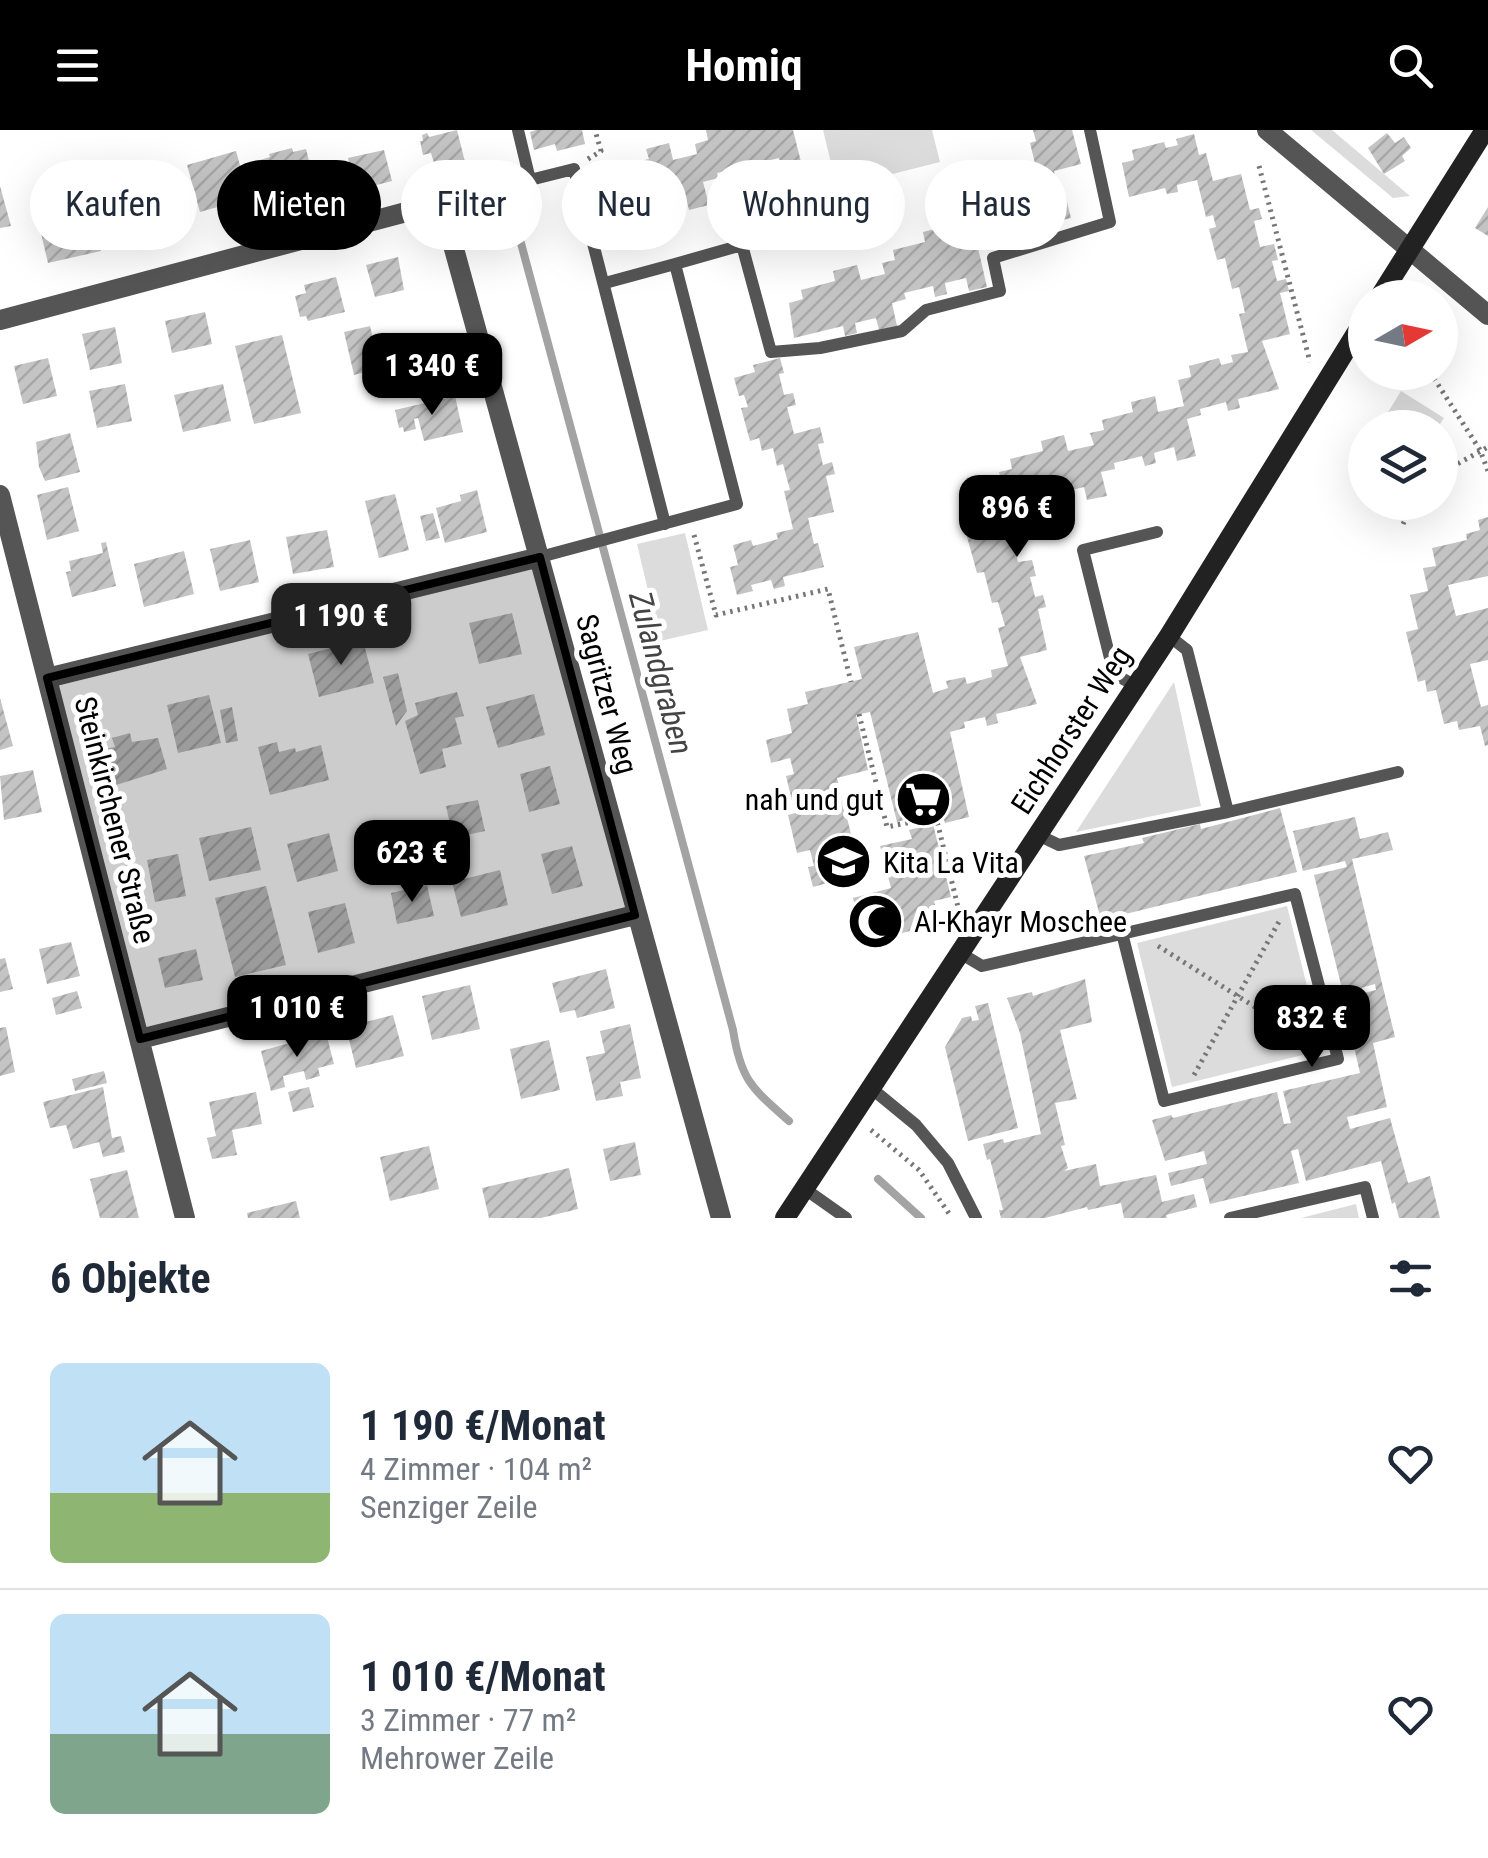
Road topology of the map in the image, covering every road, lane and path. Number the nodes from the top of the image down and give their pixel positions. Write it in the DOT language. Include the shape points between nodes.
graph roads {
  1 [pos="518,130"];
  2 [pos="595,130"];
  3 [pos="1090,130"];
  4 [pos="1267,130"];
  5 [pos="1485,130"];
  6 [pos="525,160"];
  7 [pos="588,160"];
  8 [pos="1259,166"];
  9 [pos="401,213"];
  10 [pos="454,250"];
  11 [pos="596,250"];
  12 [pos="1408,251"];
  13 [pos="675,264"];
  14 [pos="1390,280"];
  15 [pos="605,283"];
  16 [pos="1488,315"];
  17 [pos="0,320"];
  18 [pos="1348,346"];
  19 [pos="1310,362"];
  20 [pos="1443,390"];
  21 [pos="1484,448"];
  22 [pos="1458,465"];
  23 [pos="1488,472"];
  24 [pos="0,496"];
  25 [pos="690,517"];
  26 [pos="1405,520"];
  27 [pos="665,524"];
  28 [pos="1403,524"];
  29 [pos="1157,532"];
  30 [pos="540,558"];
  31 [pos="1168,636"];
  32 [pos="47,678"];
  33 [pos="850,682"];
  34 [pos="1136,686"];
  35 [pos="859,714"];
  36 [pos="1398,772"];
  37 [pos="1228,812"];
  38 [pos="1038,835"];
  39 [pos="1295,894"];
  40 [pos="958,907"];
  41 [pos="635,916"];
  42 [pos="1128,932"];
  43 [pos="960,954"];
  44 [pos="1238,996"];
  45 [pos="140,1039"];
  46 [pos="1338,1060"];
  47 [pos="871,1088"];
  48 [pos="1181,1097"];
  49 [pos="872,1130"];
  50 [pos="805,1189"];
  51 [pos="185,1218"];
  52 [pos="721,1218"];
  53 [pos="785,1218"];
  54 [pos="846,1218"];
  55 [pos="952,1218"];
  56 [pos="976,1218"];
  57 [pos="1230,1218"];
  58 [pos="1374,1218"];
  1 -- 6 [label="lane"];
  2 -- 7 [label="path" via="601,151"];
  3 -- 13 [label="lane" via="1110,222 993,258 1000,291 926,310 902,330 771,352 742,245"];
  4 -- 12 [label="street"];
  5 -- 12 [label="main road"];
  8 -- 19 [label="path"];
  9 -- 17 [label="street"];
  10 -- 30 [label="street, Sagritzer Weg"];
  11 -- 15 [label="lane"];
  12 -- 14 [label="main road"];
  12 -- 16 [label="street"];
  13 -- 15 [label="lane"];
  13 -- 25 [label="lane" via="737,504"];
  15 -- 27 [label="lane"];
  18 -- 31 [label="main road, Eichhorster Weg"];
  20 -- 21 [label="path"];
  21 -- 22 [label="path"];
  21 -- 23 [label="path"];
  24 -- 32 [label="street, Steinkirchener Straße"];
  25 -- 27 [label="lane"];
  25 -- 33 [label="path" via="716,614 828,589"];
  26 -- 28 [label="path"];
  27 -- 30 [label="lane"];
  29 -- 34 [label="lane" via="1083,550 1114,674"];
  30 -- 32 [label="street"];
  30 -- 41 [label="street, Sagritzer Weg"];
  31 -- 34 [label="main road, Eichhorster Weg"];
  31 -- 37 [label="lane" via="1187,650"];
  32 -- 45 [label="street, Steinkirchener Straße"];
  34 -- 38 [label="main road, Eichhorster Weg"];
  35 -- 40 [label="path" via="887,827 936,818"];
  36 -- 37 [label="lane"];
  37 -- 38 [label="lane" via="1059,845"];
  38 -- 43 [label="main road, Eichhorster Weg"];
  39 -- 42 [label="lane"];
  39 -- 44 [label="path"];
  39 -- 46 [label="lane"];
  41 -- 45 [label="street"];
  41 -- 52 [label="street, Sagritzer Weg"];
  42 -- 43 [label="lane" via="982,966"];
  42 -- 44 [label="path"];
  42 -- 48 [label="lane" via="1164,1101"];
  43 -- 47 [label="main road, Eichhorster Weg"];
  44 -- 46 [label="path"];
  44 -- 48 [label="path"];
  45 -- 51 [label="street, Steinkirchener Straße"];
  46 -- 48 [label="lane"];
  47 -- 50 [label="main road, Eichhorster Weg"];
  47 -- 56 [label="lane" via="948,1163"];
  49 -- 55 [label="path" via="919,1170"];
  50 -- 53 [label="main road, Eichhorster Weg"];
  50 -- 54 [label="lane"];
  57 -- 58 [label="lane" via="1366,1187"];
}
